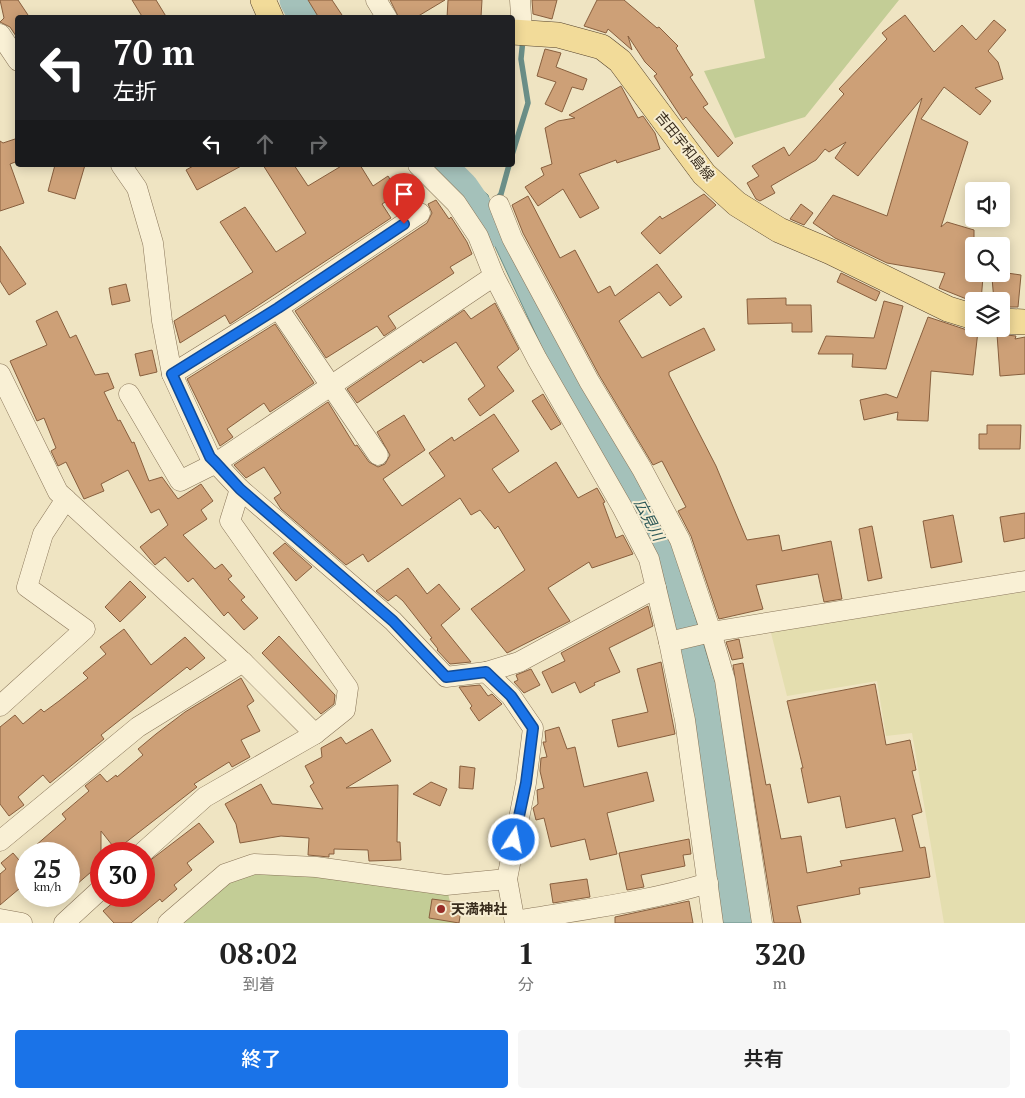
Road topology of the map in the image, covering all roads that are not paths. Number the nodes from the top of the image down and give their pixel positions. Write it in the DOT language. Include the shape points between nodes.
graph roads {
  1 [pos="262,0"];
  2 [pos="376,0"];
  3 [pos="520,0"];
  4 [pos="270,15"];
  5 [pos="385,15"];
  6 [pos="517,32"];
  7 [pos="0,34"];
  8 [pos="15,56"];
  9 [pos="122,167"];
  10 [pos="420,167"];
  11 [pos="499,205"];
  12 [pos="420,213"];
  13 [pos="494,276"];
  14 [pos="278,308"];
  15 [pos="965,314"];
  16 [pos="1010,321"];
  17 [pos="1025,322"];
  18 [pos="0,374"];
  19 [pos="172,374"];
  20 [pos="331,386"];
  21 [pos="129,394"];
  22 [pos="378,455"];
  23 [pos="216,463"];
  24 [pos="240,489"];
  25 [pos="66,499"];
  26 [pos="1025,581"];
  27 [pos="656,588"];
  28 [pos="707,633"];
  29 [pos="672,641"];
  30 [pos="243,662"];
  31 [pos="486,672"];
  32 [pos="0,706"];
  33 [pos="315,734"];
  34 [pos="0,842"];
  35 [pos="154,842"];
  36 [pos="507,879"];
  37 [pos="708,883"];
  38 [pos="90,900"];
  39 [pos="0,919"];
  40 [pos="516,922"];
  41 [pos="22,923"];
  42 [pos="64,923"];
  43 [pos="168,923"];
  44 [pos="713,923"];
  45 [pos="762,923"];
  1 -- 4 [label="main road"];
  2 -- 5 [label="street"];
  3 -- 6 [label="street"];
  6 -- 15 [label="main road, 吉田宇和島線" via="558,35 602,47 620,61 704,174 737,204 779,230"];
  7 -- 8 [label="street"];
  9 -- 19 [label="street" via="136,188 153,243"];
  10 -- 13 [label="street" via="456,203 478,236"];
  11 -- 28 [label="street" via="521,255 589,381 642,468 680,540"];
  12 -- 14 [label="street"];
  13 -- 20 [label="street"];
  13 -- 27 [label="street" via="537,360 634,529 649,559"];
  14 -- 19 [label="street"];
  14 -- 20 [label="street"];
  16 -- 17 [label="main road"];
  18 -- 25 [label="street" via="58,492"];
  19 -- 23 [label="street" via="210,457"];
  20 -- 22 [label="street"];
  20 -- 23 [label="street"];
  21 -- 23 [label="street" via="180,482"];
  23 -- 24 [label="street"];
  24 -- 31 [label="street" via="393,621 446,677"];
  24 -- 33 [label="street" via="230,521 348,688 345,710"];
  25 -- 30 [label="street"];
  25 -- 32 [label="street" via="43,534 28,587 85,629"];
  26 -- 28 [label="street"];
  27 -- 29 [label="street"];
  27 -- 31 [label="street" via="519,662"];
  28 -- 29 [label="street"];
  28 -- 45 [label="street" via="725,680"];
  29 -- 37 [label="street"];
  30 -- 33 [label="street"];
  30 -- 34 [label="street" via="138,727"];
  31 -- 36 [label="street" via="511,696 533,728"];
  33 -- 35 [label="street" via="205,797"];
  36 -- 40 [label="street"];
  36 -- 43 [label="street" via="446,885 316,866 254,864 225,874"];
  37 -- 40 [label="street" via="670,895"];
  37 -- 44 [label="street"];
  38 -- 42 [label="street"];
  39 -- 41 [label="street"];
}
